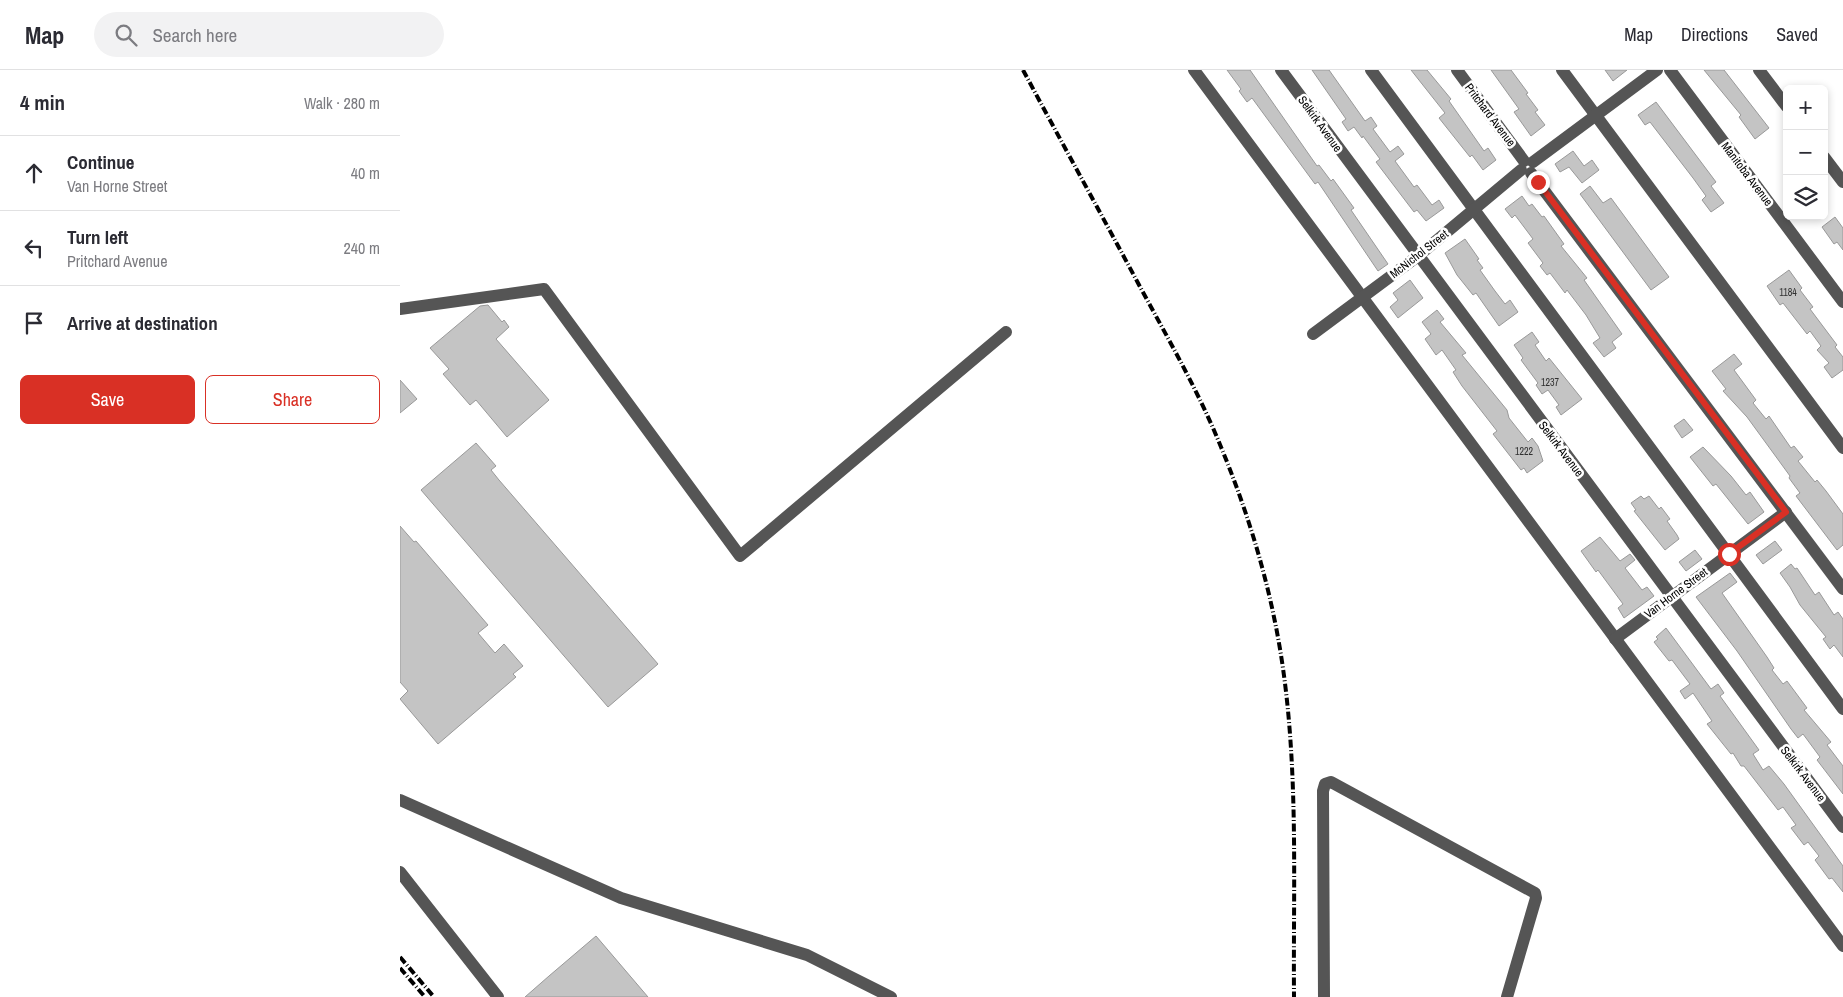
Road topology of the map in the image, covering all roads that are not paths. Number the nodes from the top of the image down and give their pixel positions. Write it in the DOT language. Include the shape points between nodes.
graph roads {
  1 [pos="1194,70"];
  2 [pos="1281,70"];
  3 [pos="1371,70"];
  4 [pos="1456,70"];
  5 [pos="1562,70"];
  6 [pos="1657,70"];
  7 [pos="1670,70"];
  8 [pos="1759,70"];
  9 [pos="1783,102"];
  10 [pos="1597,116"];
  11 [pos="1828,162"];
  12 [pos="1527,167"];
  13 [pos="1843,182"];
  14 [pos="1475,209"];
  15 [pos="1418,256"];
  16 [pos="1362,297"];
  17 [pos="1843,302"];
  18 [pos="400,309"];
  19 [pos="1006,332"];
  20 [pos="1313,334"];
  21 [pos="1843,448"];
  22 [pos="1786,512"];
  23 [pos="1729,554"];
  24 [pos="1843,589"];
  25 [pos="1671,597"];
  26 [pos="1615,639"];
  27 [pos="1843,709"];
  28 [pos="400,800"];
  29 [pos="1843,827"];
  30 [pos="400,872"];
  31 [pos="1843,946"];
  32 [pos="498,997"];
  33 [pos="891,997"];
  34 [pos="1324,997"];
  35 [pos="1508,997"];
  1 -- 16 [label="street"];
  2 -- 15 [label="street, Selkirk Avenue"];
  3 -- 14 [label="street"];
  4 -- 12 [label="street, Pritchard Avenue"];
  5 -- 10 [label="street"];
  6 -- 10 [label="street, McNichol Street"];
  7 -- 17 [label="street, Manitoba Avenue"];
  8 -- 9 [label="street"];
  10 -- 12 [label="street, McNichol Street"];
  10 -- 21 [label="street"];
  11 -- 13 [label="street"];
  12 -- 14 [label="street, McNichol Street"];
  12 -- 22 [label="street, Pritchard Avenue"];
  14 -- 15 [label="street, McNichol Street"];
  14 -- 23 [label="street"];
  15 -- 16 [label="street, McNichol Street"];
  15 -- 25 [label="street, Selkirk Avenue"];
  16 -- 20 [label="street, McNichol Street"];
  16 -- 26 [label="street"];
  18 -- 19 [label="street" via="544,289 740,556"];
  22 -- 23 [label="street, Van Horne Street"];
  22 -- 24 [label="street, Pritchard Avenue"];
  23 -- 25 [label="street, Van Horne Street"];
  23 -- 27 [label="street"];
  25 -- 26 [label="street, Van Horne Street"];
  25 -- 29 [label="street, Selkirk Avenue"];
  26 -- 31 [label="street"];
  28 -- 33 [label="street" via="621,898 807,955"];
  30 -- 32 [label="street"];
  34 -- 35 [label="street" via="1323,791 1331,782 1535,892"];
}
